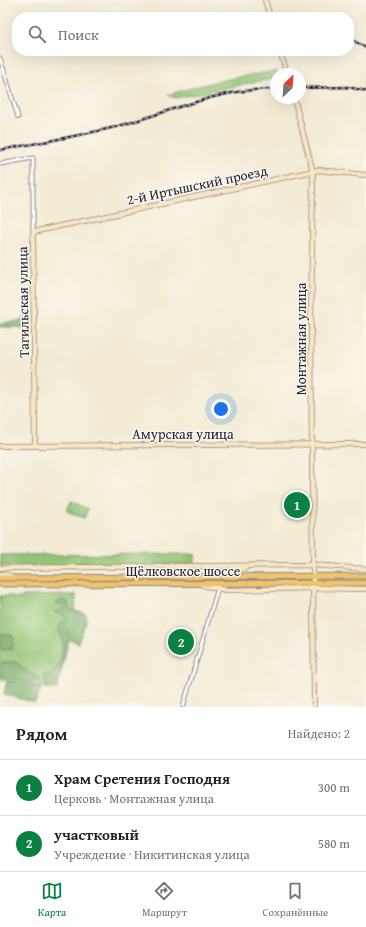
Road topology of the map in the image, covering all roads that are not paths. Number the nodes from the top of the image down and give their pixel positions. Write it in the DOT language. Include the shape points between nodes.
graph roads {
  1 [pos="265,0"];
  2 [pos="269,12"];
  3 [pos="282,56"];
  4 [pos="0,58"];
  5 [pos="285,68"];
  6 [pos="296,104"];
  7 [pos="18,117"];
  8 [pos="0,164"];
  9 [pos="313,172"];
  10 [pos="366,175"];
  11 [pos="33,232"];
  12 [pos="366,444"];
  13 [pos="312,445"];
  14 [pos="0,446"];
  15 [pos="36,446"];
  16 [pos="312,565"];
  17 [pos="249,566"];
  18 [pos="0,568"];
  19 [pos="366,569"];
  20 [pos="0,574"];
  21 [pos="213,576"];
  22 [pos="312,576"];
  23 [pos="366,576"];
  24 [pos="0,578"];
  25 [pos="19,578"];
  26 [pos="187,583"];
  27 [pos="366,583"];
  28 [pos="0,584"];
  29 [pos="312,585"];
  30 [pos="218,588"];
  31 [pos="366,589"];
  32 [pos="183,707"];
  33 [pos="314,707"];
  1 -- 2 [label="street"];
  3 -- 5 [label="street"];
  4 -- 7 [label="street"];
  6 -- 9 [label="street, Монтажная улица"];
  8 -- 11 [label="street, Тагильская улица" via="33,158"];
  9 -- 10 [label="street, 2-й Иртышский проезд" via="318,170"];
  9 -- 11 [label="street, 2-й Иртышский проезд"];
  9 -- 13 [label="street, Монтажная улица"];
  11 -- 15 [label="street, Тагильская улица"];
  12 -- 13 [label="street, Амурская улица"];
  13 -- 15 [label="street, Амурская улица"];
  13 -- 16 [label="street, Монтажная улица"];
  14 -- 15 [label="street, Амурская улица"];
  16 -- 17 [label="street"];
  16 -- 19 [label="street"];
  16 -- 22 [label="street, Монтажная улица"];
  17 -- 18 [label="street"];
  17 -- 21 [label="street"];
  20 -- 25 [label="street"];
  21 -- 22 [label="main road, Щёлковское шоссе"];
  21 -- 25 [label="main road, Щёлковское шоссе"];
  22 -- 23 [label="main road, Щёлковское шоссе"];
  22 -- 29 [label="street, Монтажная улица"];
  24 -- 25 [label="main road, Щёлковское шоссе"];
  26 -- 28 [label="main road, Щёлковское шоссе"];
  26 -- 29 [label="main road, Щёлковское шоссе"];
  26 -- 30 [label="street"];
  27 -- 29 [label="main road, Щёлковское шоссе"];
  29 -- 30 [label="street" via="226,590"];
  29 -- 31 [label="street"];
  29 -- 33 [label="street, Монтажная улица"];
  30 -- 32 [label="street"];
}
